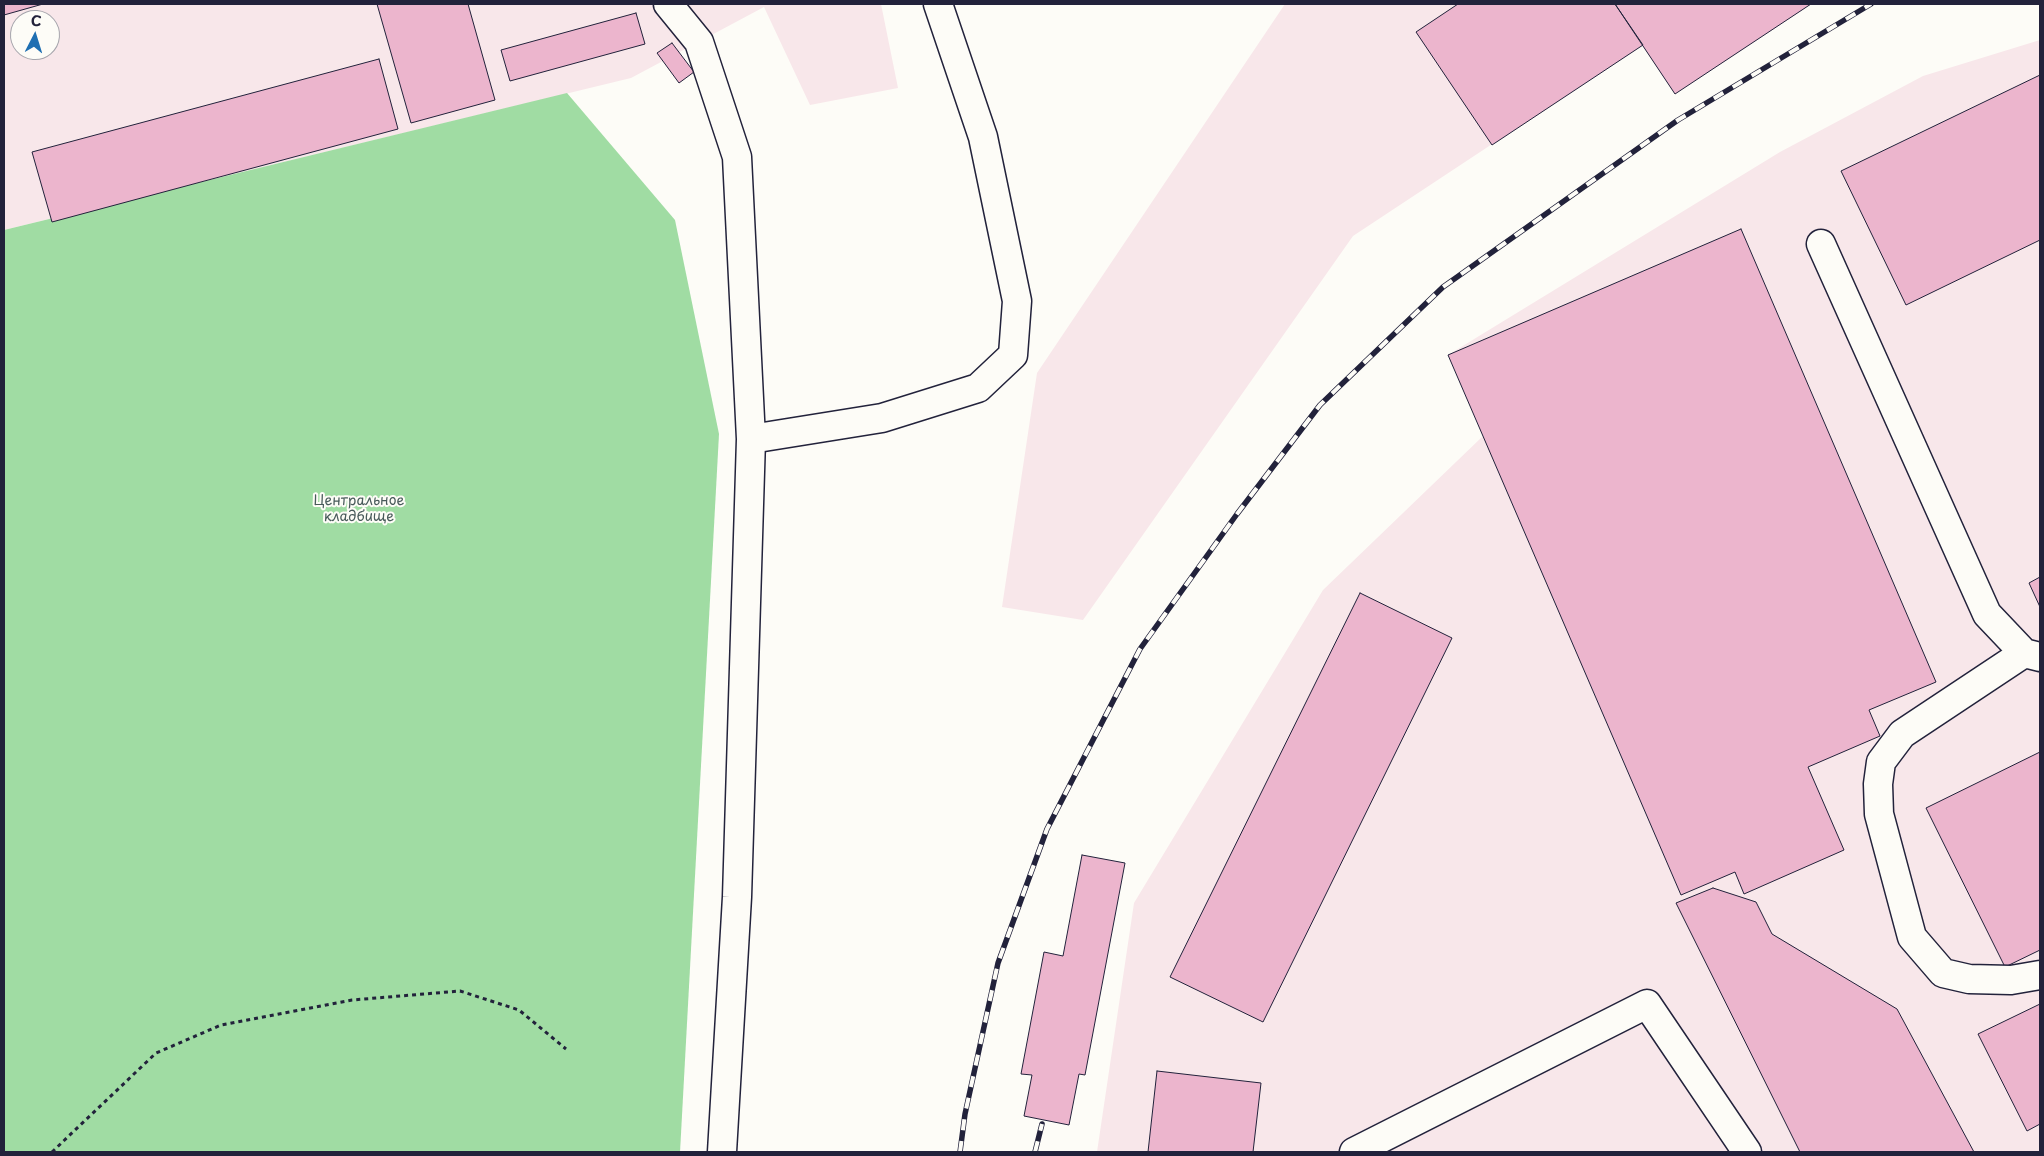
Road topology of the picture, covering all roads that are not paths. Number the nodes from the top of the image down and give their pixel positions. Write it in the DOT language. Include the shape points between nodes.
graph roads {
  1 [pos="668,4"];
  2 [pos="938,4"];
  3 [pos="1821,244"];
  4 [pos="751,439"];
  5 [pos="2032,655"];
  6 [pos="2040,975"];
  7 [pos="722,1152"];
  8 [pos="1354,1152"];
  9 [pos="1747,1152"];
  1 -- 4 [label="street" via="698,42 737,157"];
  2 -- 4 [label="street" via="984,137 1017,301 1012,355 978,388 882,418"];
  3 -- 5 [label="street" via="1987,614"];
  4 -- 7 [label="street" via="737,897"];
  5 -- 6 [label="street" via="1902,734 1881,762 1878,784 1879,814 1912,937 1943,973 1969,979 2012,980"];
  8 -- 9 [label="street" via="1647,1004"];
}
